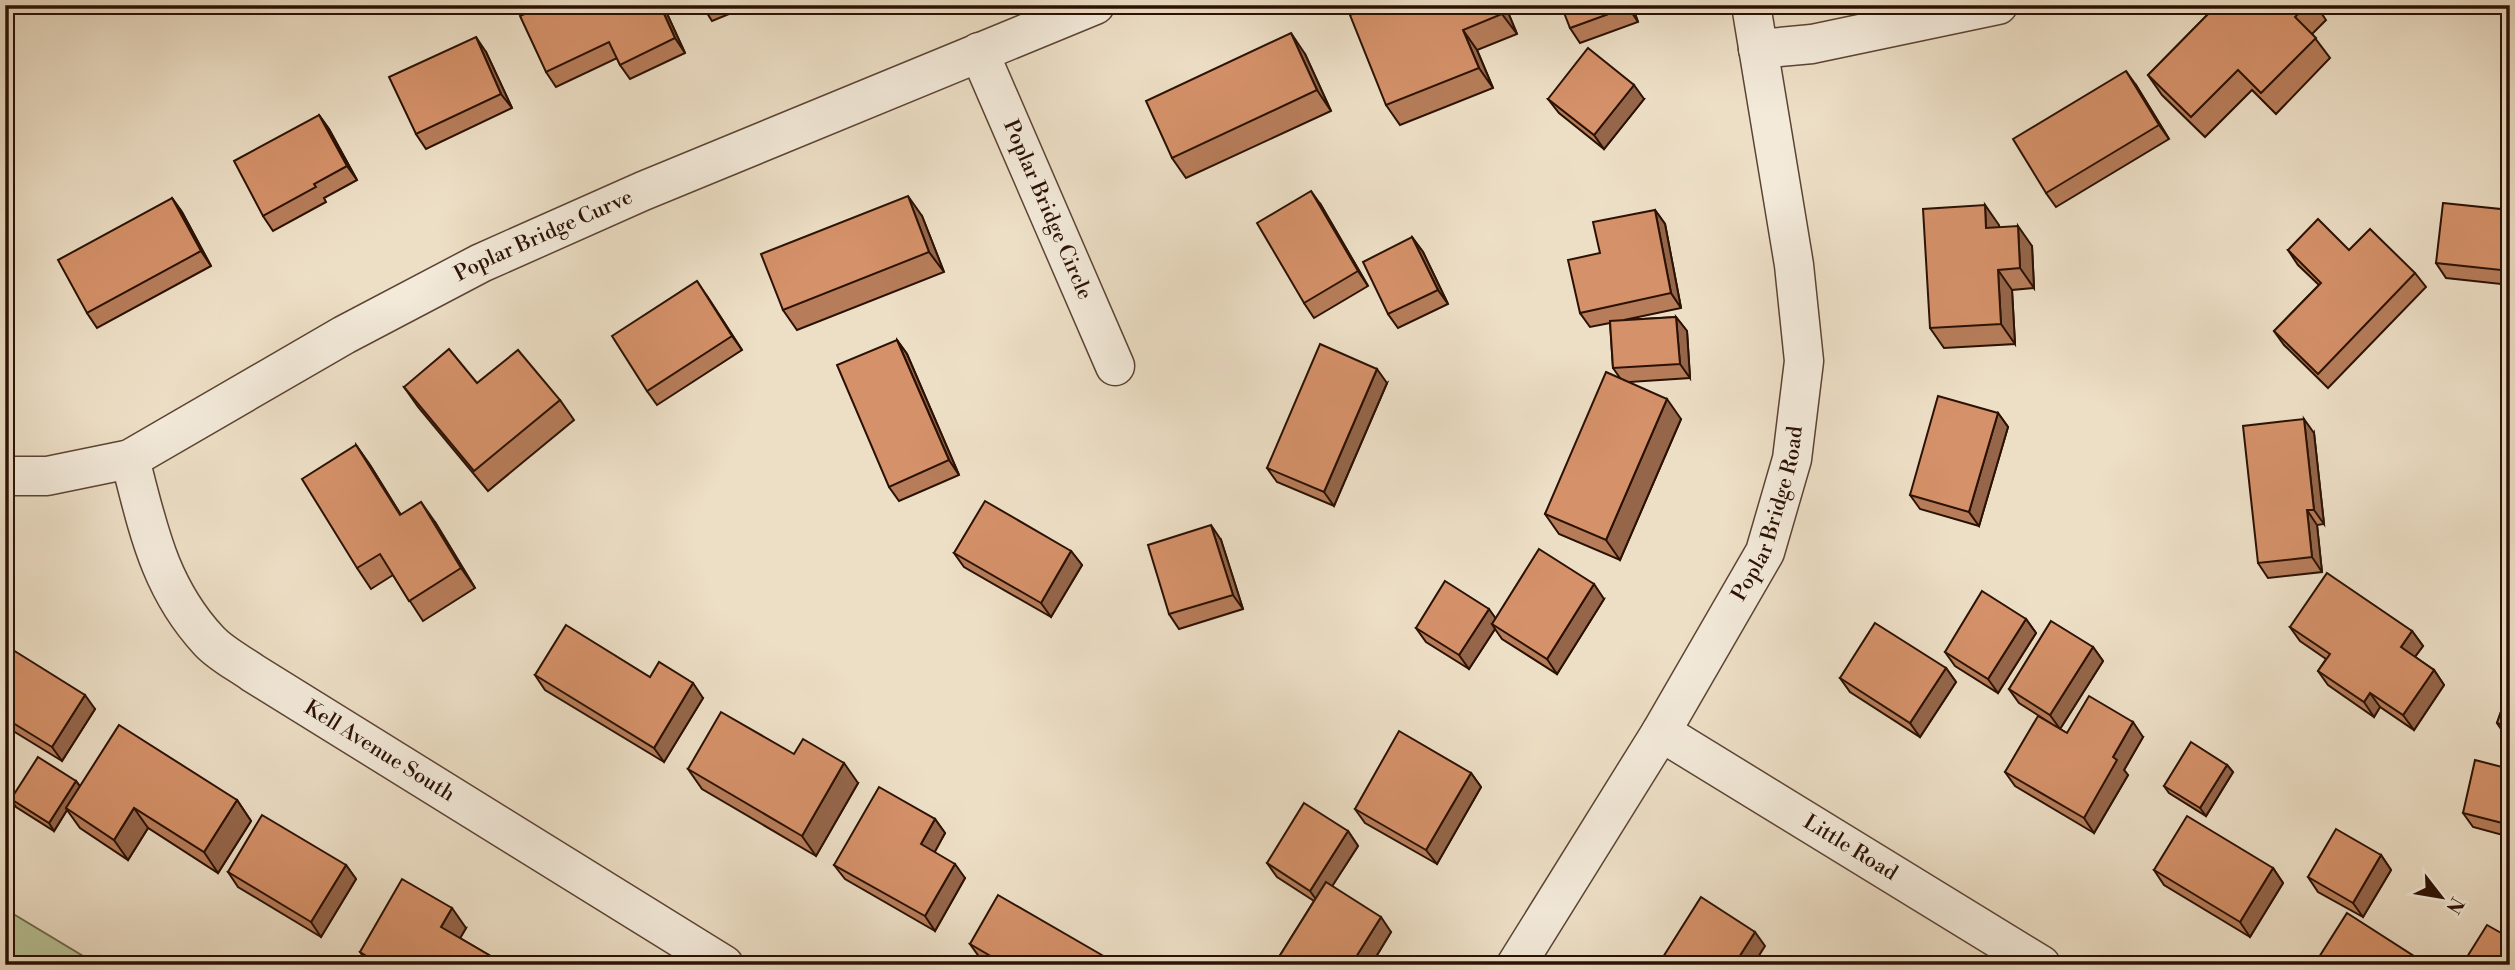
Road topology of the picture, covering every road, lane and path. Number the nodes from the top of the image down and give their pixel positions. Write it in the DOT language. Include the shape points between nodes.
graph roads {
  1 [pos="1095,5"];
  2 [pos="1751,5"];
  3 [pos="1998,5"];
  4 [pos="1758,50"];
  5 [pos="979,52"];
  6 [pos="1115,366"];
  7 [pos="130,459"];
  8 [pos="5,476"];
  9 [pos="1661,732"];
  10 [pos="724,965"];
  11 [pos="1516,965"];
  12 [pos="2041,965"];
  1 -- 5 [label="street, Poplar Bridge Curve"];
  2 -- 4 [label="street, Poplar Bridge Road"];
  3 -- 4 [label="street" via="1812,44"];
  4 -- 9 [label="street, Poplar Bridge Road" via="1794,265 1804,361 1792,458 1765,552"];
  5 -- 6 [label="street, Poplar Bridge Circle"];
  5 -- 7 [label="street, Poplar Bridge Curve" via="481,263 344,335"];
  7 -- 8 [label="street, Poplar Bridge Curve" via="47,476"];
  7 -- 10 [label="street, Kell Avenue South" via="155,552 176,599 210,643"];
  9 -- 11 [label="street, Poplar Bridge Road"];
  9 -- 12 [label="street, Little Road"];
}
